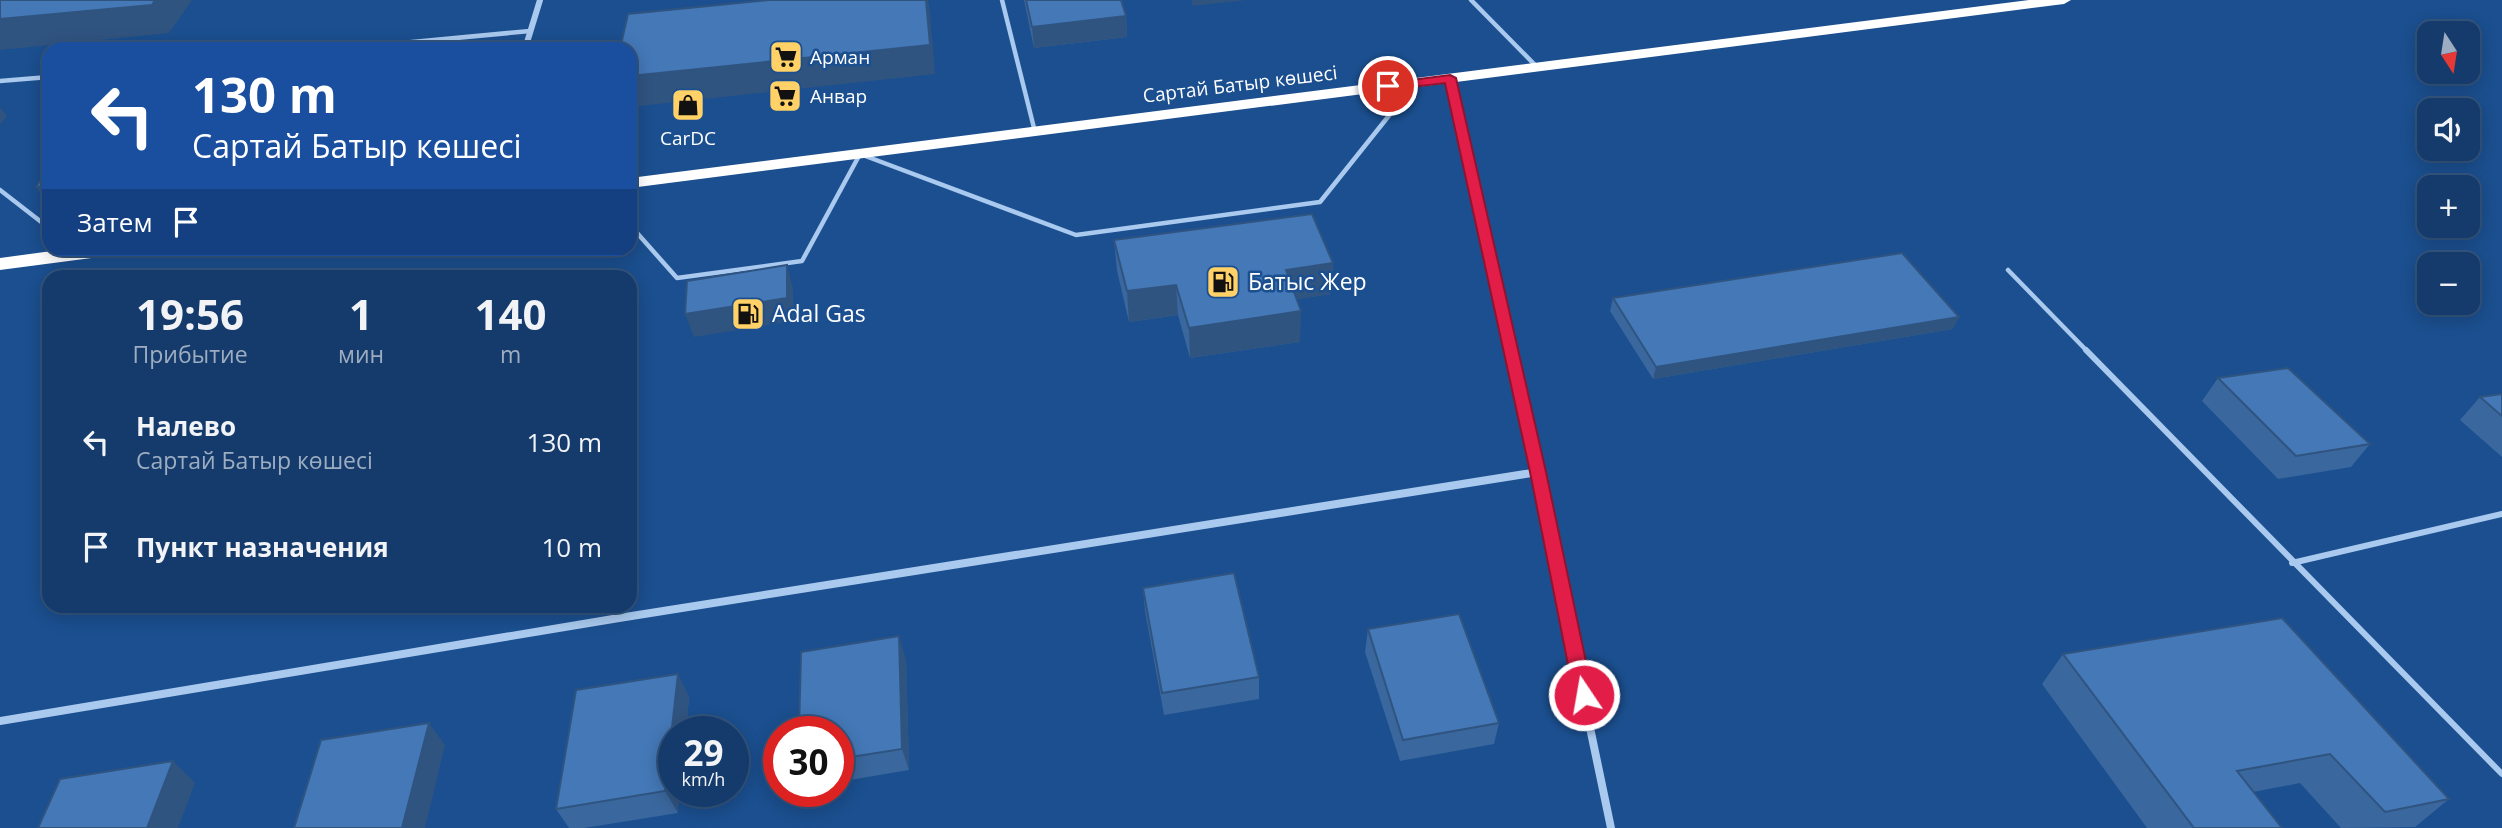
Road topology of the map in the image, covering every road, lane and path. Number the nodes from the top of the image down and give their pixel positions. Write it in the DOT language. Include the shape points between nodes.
graph roads {
  1 [pos="540,0"];
  2 [pos="1002,0"];
  3 [pos="1471,0"];
  4 [pos="2064,0"];
  5 [pos="530,31"];
  6 [pos="413,42"];
  7 [pos="527,42"];
  8 [pos="1539,68"];
  9 [pos="42,78"];
  10 [pos="1450,78"];
  11 [pos="0,82"];
  12 [pos="1415,83"];
  13 [pos="1035,132"];
  14 [pos="860,154"];
  15 [pos="637,182"];
  16 [pos="0,190"];
  17 [pos="42,223"];
  18 [pos="637,233"];
  19 [pos="49,256"];
  20 [pos="0,264"];
  21 [pos="2008,270"];
  22 [pos="1538,472"];
  23 [pos="2502,514"];
  24 [pos="2292,563"];
  25 [pos="0,721"];
  26 [pos="2502,774"];
  27 [pos="1611,828"];
  1 -- 5 [label="street"];
  2 -- 13 [label="lane"];
  3 -- 8 [label="lane"];
  4 -- 8 [label="highway, Сартай Батыр көшесі"];
  5 -- 6 [label="lane"];
  5 -- 7 [label="street"];
  8 -- 10 [label="highway, Сартай Батыр көшесі"];
  9 -- 11 [label="lane"];
  10 -- 12 [label="highway, Сартай Батыр көшесі"];
  10 -- 22 [label="street"];
  12 -- 13 [label="highway, Сартай Батыр көшесі"];
  12 -- 14 [label="lane" via="1320,202 1076,235"];
  13 -- 14 [label="highway, Сартай Батыр көшесі"];
  14 -- 15 [label="highway, Сартай Батыр көшесі"];
  14 -- 18 [label="lane" via="802,261 677,278"];
  16 -- 17 [label="lane"];
  19 -- 20 [label="highway"];
  21 -- 24 [label="lane"];
  22 -- 25 [label="street"];
  22 -- 27 [label="street"];
  23 -- 24 [label="lane"];
  24 -- 26 [label="lane"];
}
